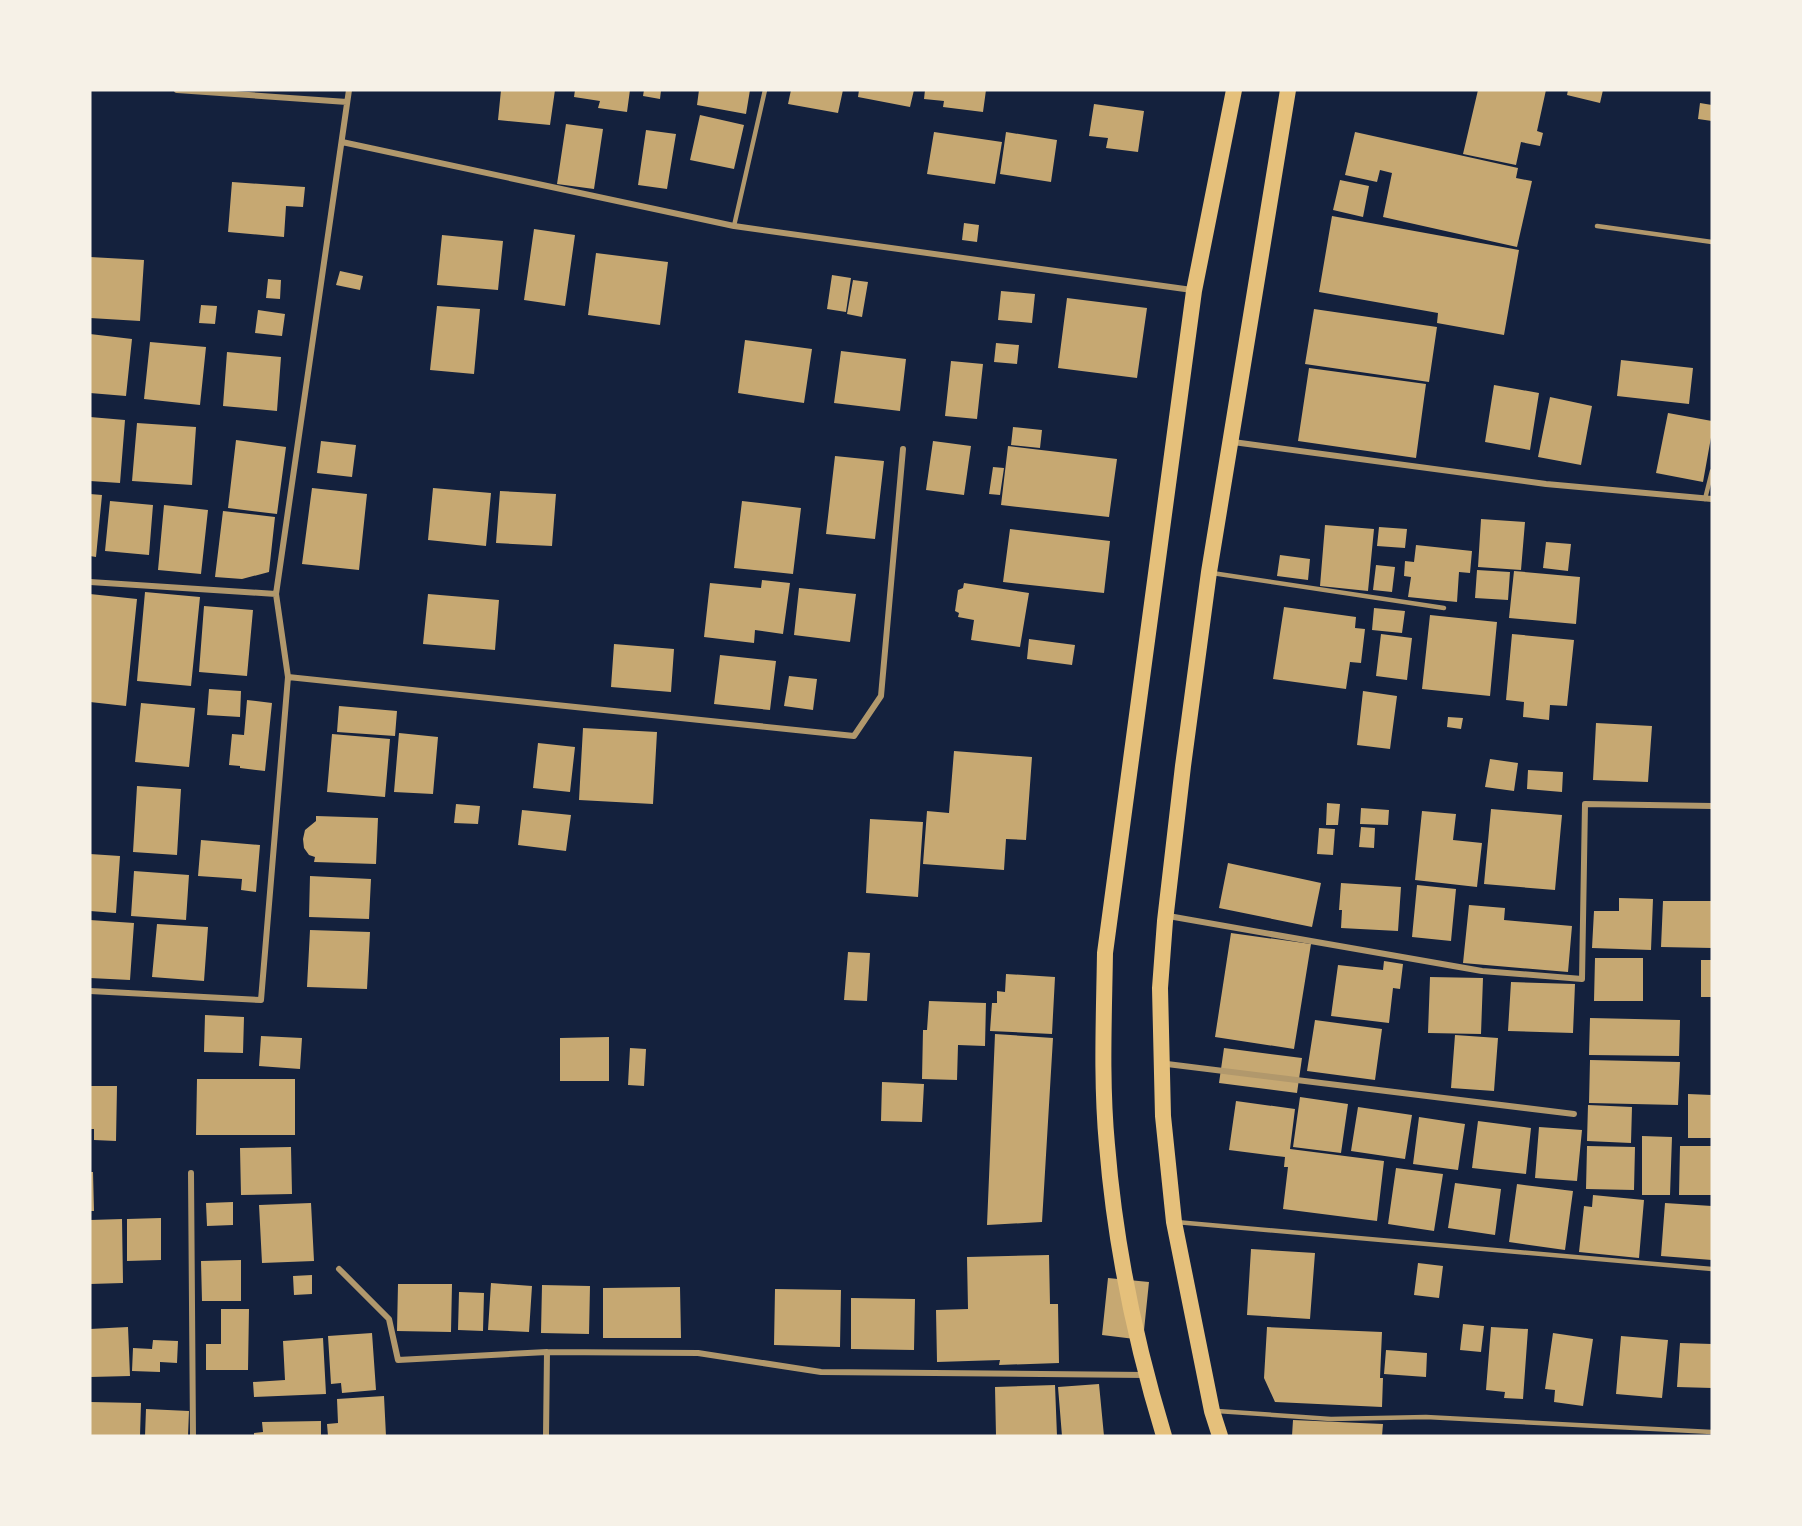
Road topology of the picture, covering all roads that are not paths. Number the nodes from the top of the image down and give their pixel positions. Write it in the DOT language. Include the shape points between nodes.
graph roads {
  1 [pos="177,90"];
  2 [pos="349,90"];
  3 [pos="765,90"];
  4 [pos="1234,90"];
  5 [pos="1288,90"];
  6 [pos="347,102"];
  7 [pos="342,142"];
  8 [pos="734,226"];
  9 [pos="1597,226"];
  10 [pos="1712,242"];
  11 [pos="1194,291"];
  12 [pos="1230,441"];
  13 [pos="903,449"];
  14 [pos="1712,471"];
  15 [pos="1709,499"];
  16 [pos="1209,572"];
  17 [pos="90,582"];
  18 [pos="276,594"];
  19 [pos="1444,608"];
  20 [pos="288,677"];
  21 [pos="1712,806"];
  22 [pos="1174,916"];
  23 [pos="90,991"];
  24 [pos="1167,1064"];
  25 [pos="1574,1114"];
  26 [pos="191,1173"];
  27 [pos="1174,1222"];
  28 [pos="339,1269"];
  29 [pos="1712,1269"];
  30 [pos="547,1352"];
  31 [pos="1145,1375"];
  32 [pos="1212,1411"];
  33 [pos="1712,1432"];
  34 [pos="193,1436"];
  35 [pos="546,1436"];
  36 [pos="1164,1436"];
  37 [pos="1220,1436"];
  1 -- 6 [label="street"];
  2 -- 6 [label="street"];
  3 -- 8 [label="lane"];
  4 -- 11 [label="highway"];
  5 -- 12 [label="highway"];
  6 -- 7 [label="street"];
  7 -- 8 [label="street"];
  7 -- 18 [label="street"];
  8 -- 11 [label="street"];
  9 -- 10 [label="lane"];
  11 -- 31 [label="highway" via="1105,953 1103,1059 1107,1144 1116,1226"];
  12 -- 15 [label="street" via="1546,484"];
  12 -- 16 [label="highway"];
  13 -- 20 [label="street" via="881,696 854,736"];
  14 -- 15 [label="lane"];
  16 -- 19 [label="lane"];
  16 -- 27 [label="highway" via="1164,921 1160,988 1163,1116"];
  17 -- 18 [label="street"];
  18 -- 20 [label="street"];
  20 -- 23 [label="street" via="261,1000"];
  21 -- 22 [label="street" via="1585,804 1582,979 1482,971"];
  24 -- 25 [label="street"];
  26 -- 34 [label="street"];
  27 -- 29 [label="lane"];
  27 -- 32 [label="highway"];
  28 -- 30 [label="street" via="389,1319 398,1360"];
  30 -- 31 [label="street" via="698,1353 821,1372"];
  30 -- 35 [label="street"];
  31 -- 36 [label="highway"];
  32 -- 33 [label="lane"];
  32 -- 37 [label="highway"];
}
